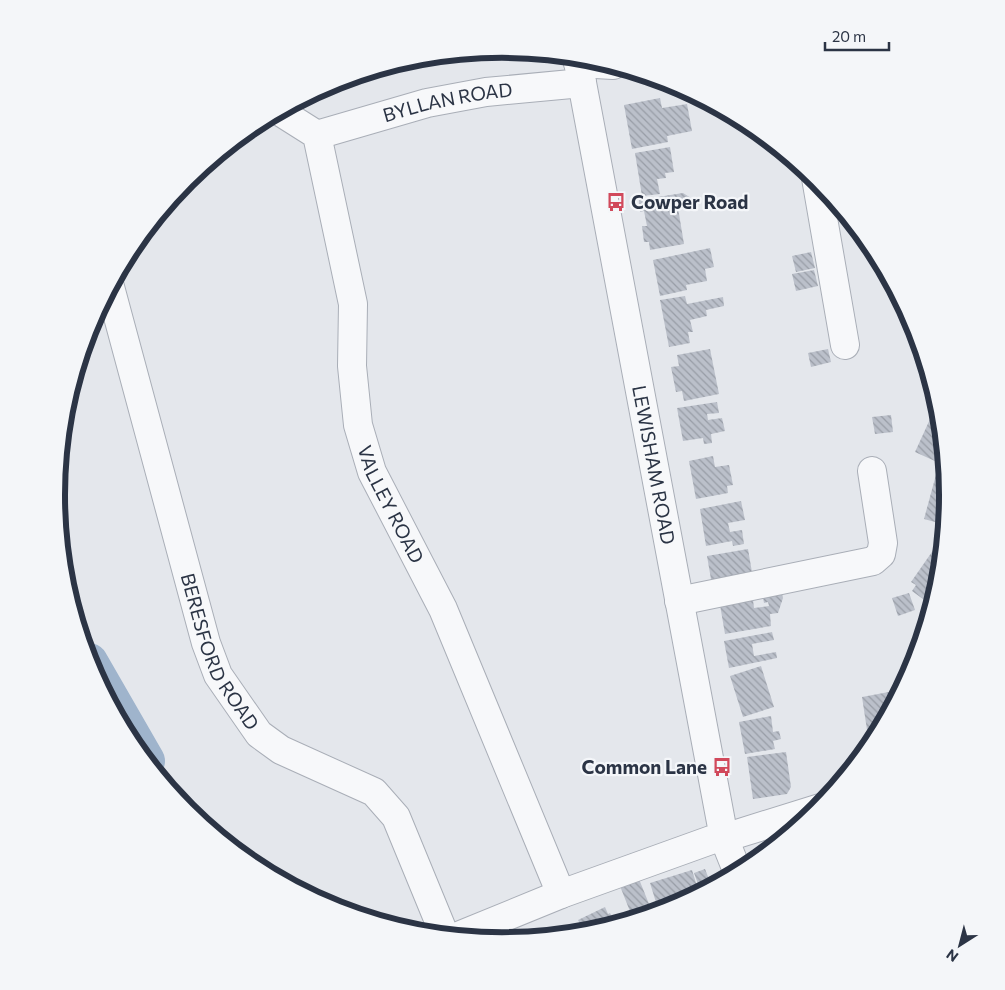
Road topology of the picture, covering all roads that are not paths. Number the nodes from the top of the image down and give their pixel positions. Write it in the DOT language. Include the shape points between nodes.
graph roads {
  1 [pos="579,67"];
  2 [pos="286,115"];
  3 [pos="317,135"];
  4 [pos="819,193"];
  5 [pos="113,296"];
  6 [pos="845,345"];
  7 [pos="872,471"];
  8 [pos="679,600"];
  9 [pos="802,814"];
  10 [pos="724,838"];
  11 [pos="735,866"];
  12 [pos="561,894"];
  13 [pos="442,928"];
  14 [pos="469,932"];
  1 -- 3 [label="street, BYLLAN ROAD" via="486,92 427,103"];
  1 -- 8 [label="street, LEWISHAM ROAD"];
  2 -- 3 [label="street"];
  3 -- 12 [label="street, VALLEY ROAD" via="353,304 352,366 358,425 372,472 442,609"];
  4 -- 6 [label="street"];
  5 -- 13 [label="street, BERESFORD ROAD" via="206,643 218,675 259,734 281,750 374,792 396,817"];
  7 -- 8 [label="street" via="883,543 881,554 873,561"];
  8 -- 10 [label="street, LEWISHAM ROAD"];
  9 -- 10 [label="street"];
  10 -- 11 [label="street, LEWISHAM ROAD"];
  10 -- 12 [label="street"];
  12 -- 14 [label="street"];
}
